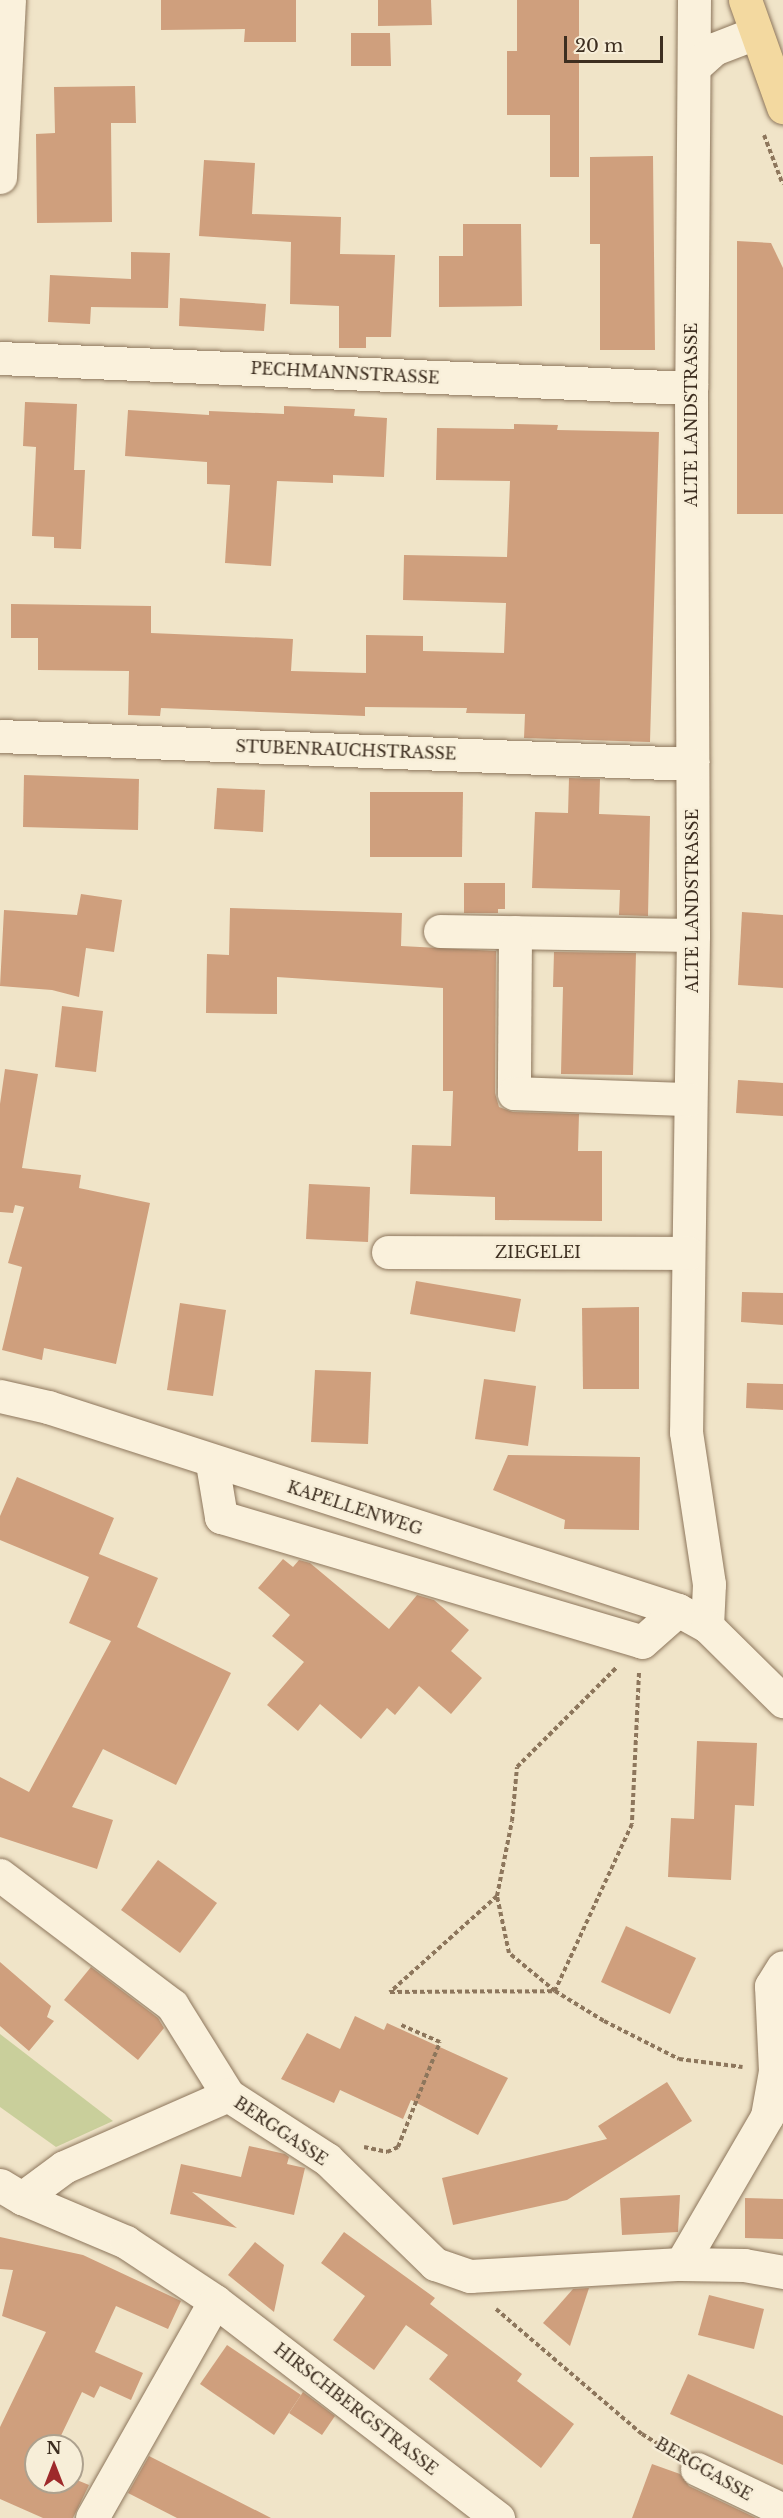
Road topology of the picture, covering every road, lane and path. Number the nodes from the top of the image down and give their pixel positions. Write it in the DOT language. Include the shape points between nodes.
graph roads {
  1 [pos="9,0"];
  2 [pos="694,0"];
  3 [pos="745,0"];
  4 [pos="755,33"];
  5 [pos="694,67"];
  6 [pos="3,70"];
  7 [pos="783,107"];
  8 [pos="0,177"];
  9 [pos="0,358"];
  10 [pos="691,388"];
  11 [pos="0,736"];
  12 [pos="692,764"];
  13 [pos="440,931"];
  14 [pos="516,932"];
  15 [pos="693,935"];
  16 [pos="690,1099"];
  17 [pos="388,1252"];
  18 [pos="688,1253"];
  19 [pos="0,1396"];
  20 [pos="212,1463"];
  21 [pos="678,1610"];
  22 [pos="707,1626"];
  23 [pos="642,1642"];
  24 [pos="783,1701"];
  25 [pos="0,1875"];
  26 [pos="497,1896"];
  27 [pos="783,1967"];
  28 [pos="555,1991"];
  29 [pos="401,2025"];
  30 [pos="775,2071"];
  31 [pos="228,2095"];
  32 [pos="327,2159"];
  33 [pos="11,2192"];
  34 [pos="681,2264"];
  35 [pos="783,2272"];
  36 [pos="471,2276"];
  37 [pos="214,2301"];
  38 [pos="697,2469"];
  39 [pos="783,2510"];
  40 [pos="92,2518"];
  41 [pos="498,2518"];
  1 -- 6 [label="street"];
  2 -- 5 [label="street, ALTE LANDSTRASSE"];
  3 -- 4 [label="main road"];
  4 -- 5 [label="street" via="714,49"];
  4 -- 7 [label="main road"];
  5 -- 10 [label="street, ALTE LANDSTRASSE"];
  6 -- 8 [label="street"];
  9 -- 10 [label="street, PECHMANNSTRASSE"];
  10 -- 12 [label="street, ALTE LANDSTRASSE"];
  11 -- 12 [label="street, STUBENRAUCHSTRASSE"];
  12 -- 15 [label="street, ALTE LANDSTRASSE"];
  13 -- 14 [label="street"];
  14 -- 15 [label="street"];
  14 -- 16 [label="street" via="514,1093"];
  15 -- 16 [label="street, ALTE LANDSTRASSE"];
  16 -- 18 [label="street, ALTE LANDSTRASSE"];
  17 -- 18 [label="street, ZIEGELEI"];
  18 -- 22 [label="street, ALTE LANDSTRASSE" via="686,1432 709,1584"];
  19 -- 20 [label="street, KAPELLENWEG" via="48,1407"];
  20 -- 21 [label="street, KAPELLENWEG"];
  20 -- 23 [label="street" via="221,1517"];
  21 -- 22 [label="street, KAPELLENWEG"];
  21 -- 23 [label="street"];
  22 -- 24 [label="street"];
  23 -- 26 [label="path" via="517,1767 512,1821"];
  23 -- 28 [label="path" via="634,1717 632,1824"];
  25 -- 31 [label="street, BERGGASSE" via="172,2005"];
  26 -- 28 [label="path" via="509,1953"];
  26 -- 28 [label="path" via="390,1992"];
  27 -- 30 [label="street" via="771,1986"];
  28 -- 30 [label="path" via="679,2059"];
  29 -- 32 [label="path" via="440,2042 398,2147 387,2152 340,2142"];
  30 -- 34 [label="street" via="767,2116"];
  31 -- 32 [label="street, BERGGASSE"];
  31 -- 33 [label="street, HIRSCHBERGSTRASSE"];
  32 -- 36 [label="street, BERGGASSE" via="435,2264"];
  33 -- 37 [label="street, HIRSCHBERGSTRASSE" via="126,2242"];
  34 -- 35 [label="street, BERGGASSE" via="744,2265"];
  34 -- 36 [label="street, BERGGASSE"];
  36 -- 38 [label="path, BERGGASSE" via="492,2305 642,2434"];
  37 -- 40 [label="street"];
  37 -- 41 [label="street, HIRSCHBERGSTRASSE"];
  38 -- 39 [label="street, BERGGASSE"];
}
